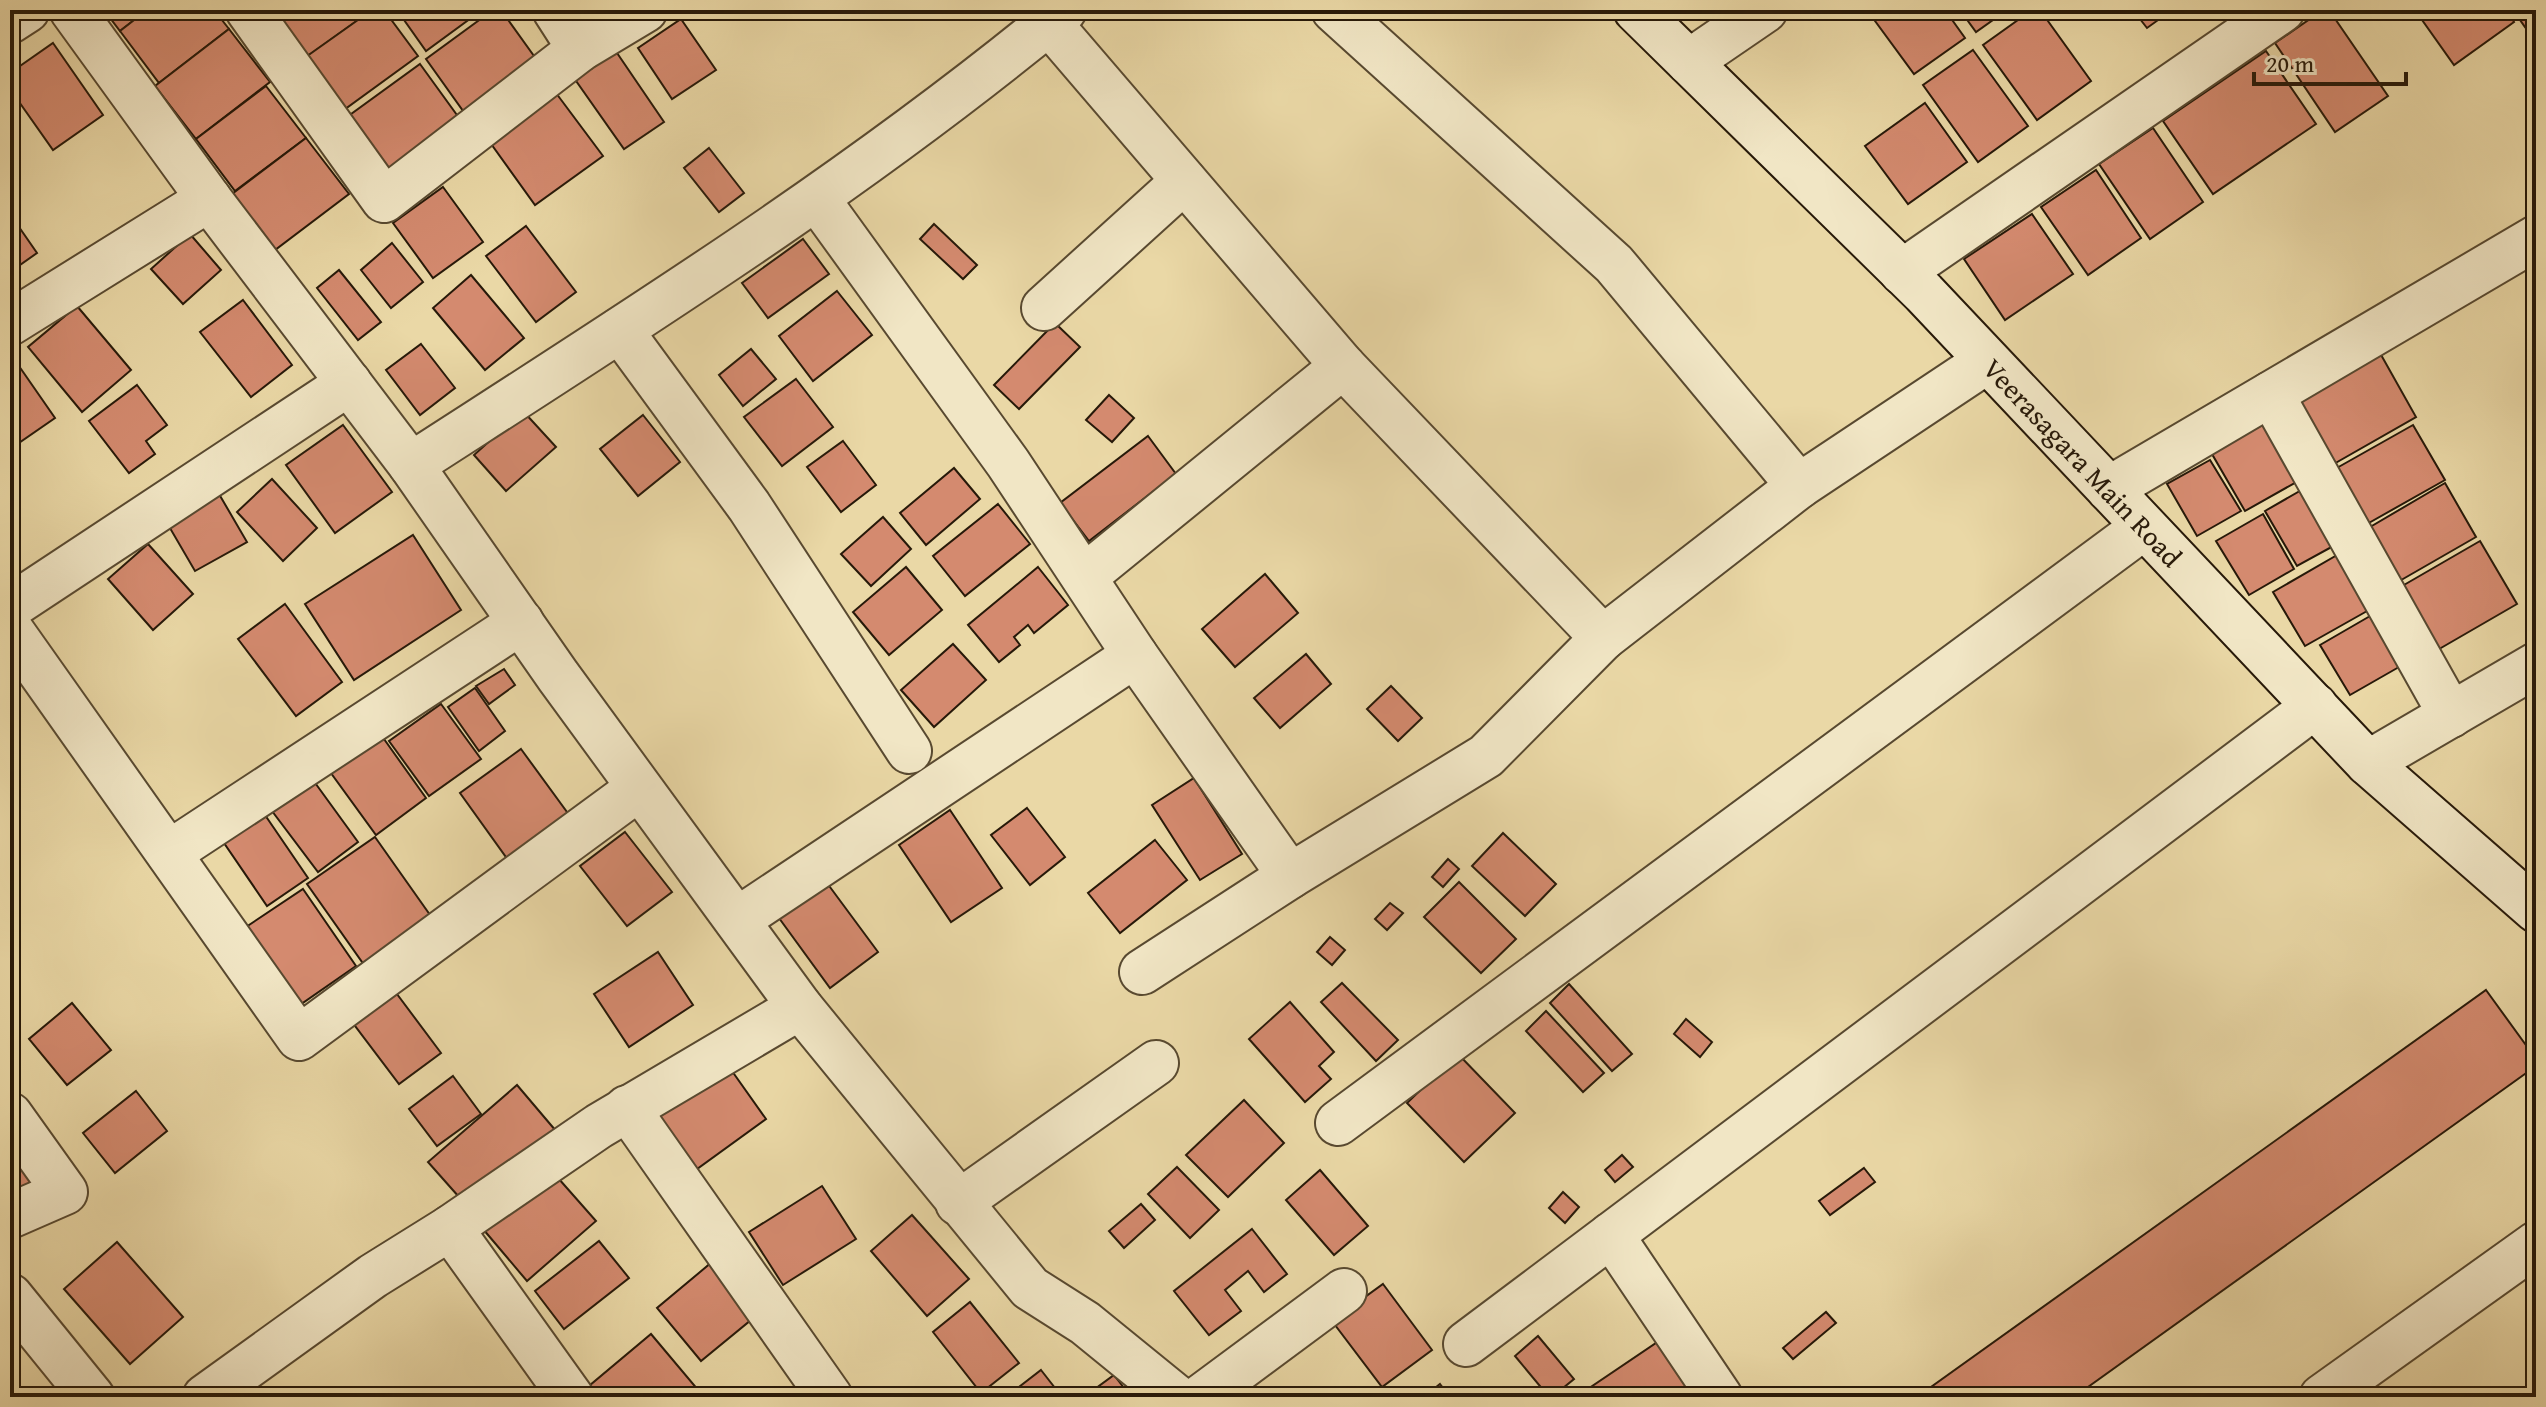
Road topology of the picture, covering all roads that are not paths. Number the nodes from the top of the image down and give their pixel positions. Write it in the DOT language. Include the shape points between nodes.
graph roads {
  1 [pos="27,10"];
  2 [pos="72,10"];
  3 [pos="248,10"];
  4 [pos="555,10"];
  5 [pos="645,10"];
  6 [pos="1334,10"];
  7 [pos="1636,10"];
  8 [pos="1765,10"];
  9 [pos="2282,10"];
  10 [pos="1057,16"];
  11 [pos="10,21"];
  12 [pos="580,49"];
  13 [pos="1689,62"];
  14 [pos="1184,181"];
  15 [pos="209,199"];
  16 [pos="817,199"];
  17 [pos="2536,238"];
  18 [pos="1902,272"];
  19 [pos="1044,308"];
  20 [pos="10,323"];
  21 [pos="620,330"];
  22 [pos="1987,361"];
  23 [pos="1343,366"];
  24 [pos="349,383"];
  25 [pos="2271,394"];
  26 [pos="411,465"];
  27 [pos="1799,486"];
  28 [pos="2109,489"];
  29 [pos="2144,527"];
  30 [pos="1084,577"];
  31 [pos="10,607"];
  32 [pos="521,622"];
  33 [pos="10,629"];
  34 [pos="1603,638"];
  35 [pos="1135,655"];
  36 [pos="2536,665"];
  37 [pos="2315,706"];
  38 [pos="2451,715"];
  39 [pos="909,751"];
  40 [pos="2368,763"];
  41 [pos="639,788"];
  42 [pos="169,853"];
  43 [pos="1290,876"];
  44 [pos="2536,910"];
  45 [pos="737,920"];
  46 [pos="1142,972"];
  47 [pos="800,1007"];
  48 [pos="1156,1063"];
  49 [pos="627,1108"];
  50 [pos="10,1115"];
  51 [pos="1338,1123"];
  52 [pos="958,1203"];
  53 [pos="10,1216"];
  54 [pos="450,1228"];
  55 [pos="1611,1235"];
  56 [pos="2536,1244"];
  57 [pos="1344,1291"];
  58 [pos="10,1296"];
  59 [pos="1466,1344"];
  60 [pos="92,1397"];
  61 [pos="205,1397"];
  62 [pos="571,1397"];
  63 [pos="830,1397"];
  64 [pos="1176,1397"];
  65 [pos="1201,1397"];
  66 [pos="1720,1397"];
  67 [pos="2322,1397"];
  1 -- 11 [label="street"];
  2 -- 15 [label="street"];
  3 -- 12 [label="street" via="384,200"];
  4 -- 12 [label="street"];
  5 -- 12 [label="street"];
  6 -- 27 [label="street" via="1614,264"];
  7 -- 13 [label="street, Veerasagara Main Road"];
  8 -- 13 [label="street"];
  9 -- 18 [label="street"];
  10 -- 14 [label="street"];
  10 -- 16 [label="street"];
  13 -- 18 [label="street, Veerasagara Main Road"];
  14 -- 19 [label="street"];
  14 -- 23 [label="street"];
  15 -- 20 [label="street"];
  15 -- 24 [label="street"];
  16 -- 21 [label="street"];
  16 -- 30 [label="street"];
  17 -- 25 [label="street"];
  18 -- 22 [label="street, Veerasagara Main Road"];
  21 -- 26 [label="street"];
  21 -- 39 [label="street" via="749,506"];
  22 -- 27 [label="street"];
  22 -- 28 [label="street, Veerasagara Main Road"];
  23 -- 30 [label="street"];
  23 -- 34 [label="street"];
  24 -- 26 [label="street"];
  24 -- 31 [label="street"];
  25 -- 28 [label="street"];
  25 -- 38 [label="street"];
  26 -- 32 [label="street"];
  27 -- 34 [label="street"];
  28 -- 29 [label="street, Veerasagara Main Road"];
  29 -- 37 [label="street, Veerasagara Main Road"];
  29 -- 51 [label="street"];
  30 -- 35 [label="street"];
  32 -- 41 [label="street"];
  32 -- 42 [label="street"];
  33 -- 42 [label="street"];
  34 -- 43 [label="street" via="1486,756"];
  35 -- 43 [label="street"];
  35 -- 45 [label="street"];
  36 -- 38 [label="street"];
  37 -- 40 [label="street, Veerasagara Main Road"];
  37 -- 55 [label="street"];
  38 -- 40 [label="street"];
  40 -- 44 [label="street, Veerasagara Main Road"];
  41 -- 42 [label="street" via="299,1038"];
  41 -- 45 [label="street"];
  43 -- 46 [label="street"];
  45 -- 47 [label="street"];
  47 -- 49 [label="street"];
  47 -- 52 [label="street"];
  48 -- 52 [label="street"];
  49 -- 54 [label="street"];
  49 -- 63 [label="street"];
  50 -- 53 [label="street" via="65,1192"];
  52 -- 64 [label="street" via="1030,1288 1085,1323"];
  54 -- 61 [label="street" via="373,1276"];
  54 -- 62 [label="street"];
  55 -- 59 [label="street"];
  55 -- 66 [label="street"];
  56 -- 67 [label="street"];
  57 -- 65 [label="street"];
  58 -- 60 [label="street"];
}
